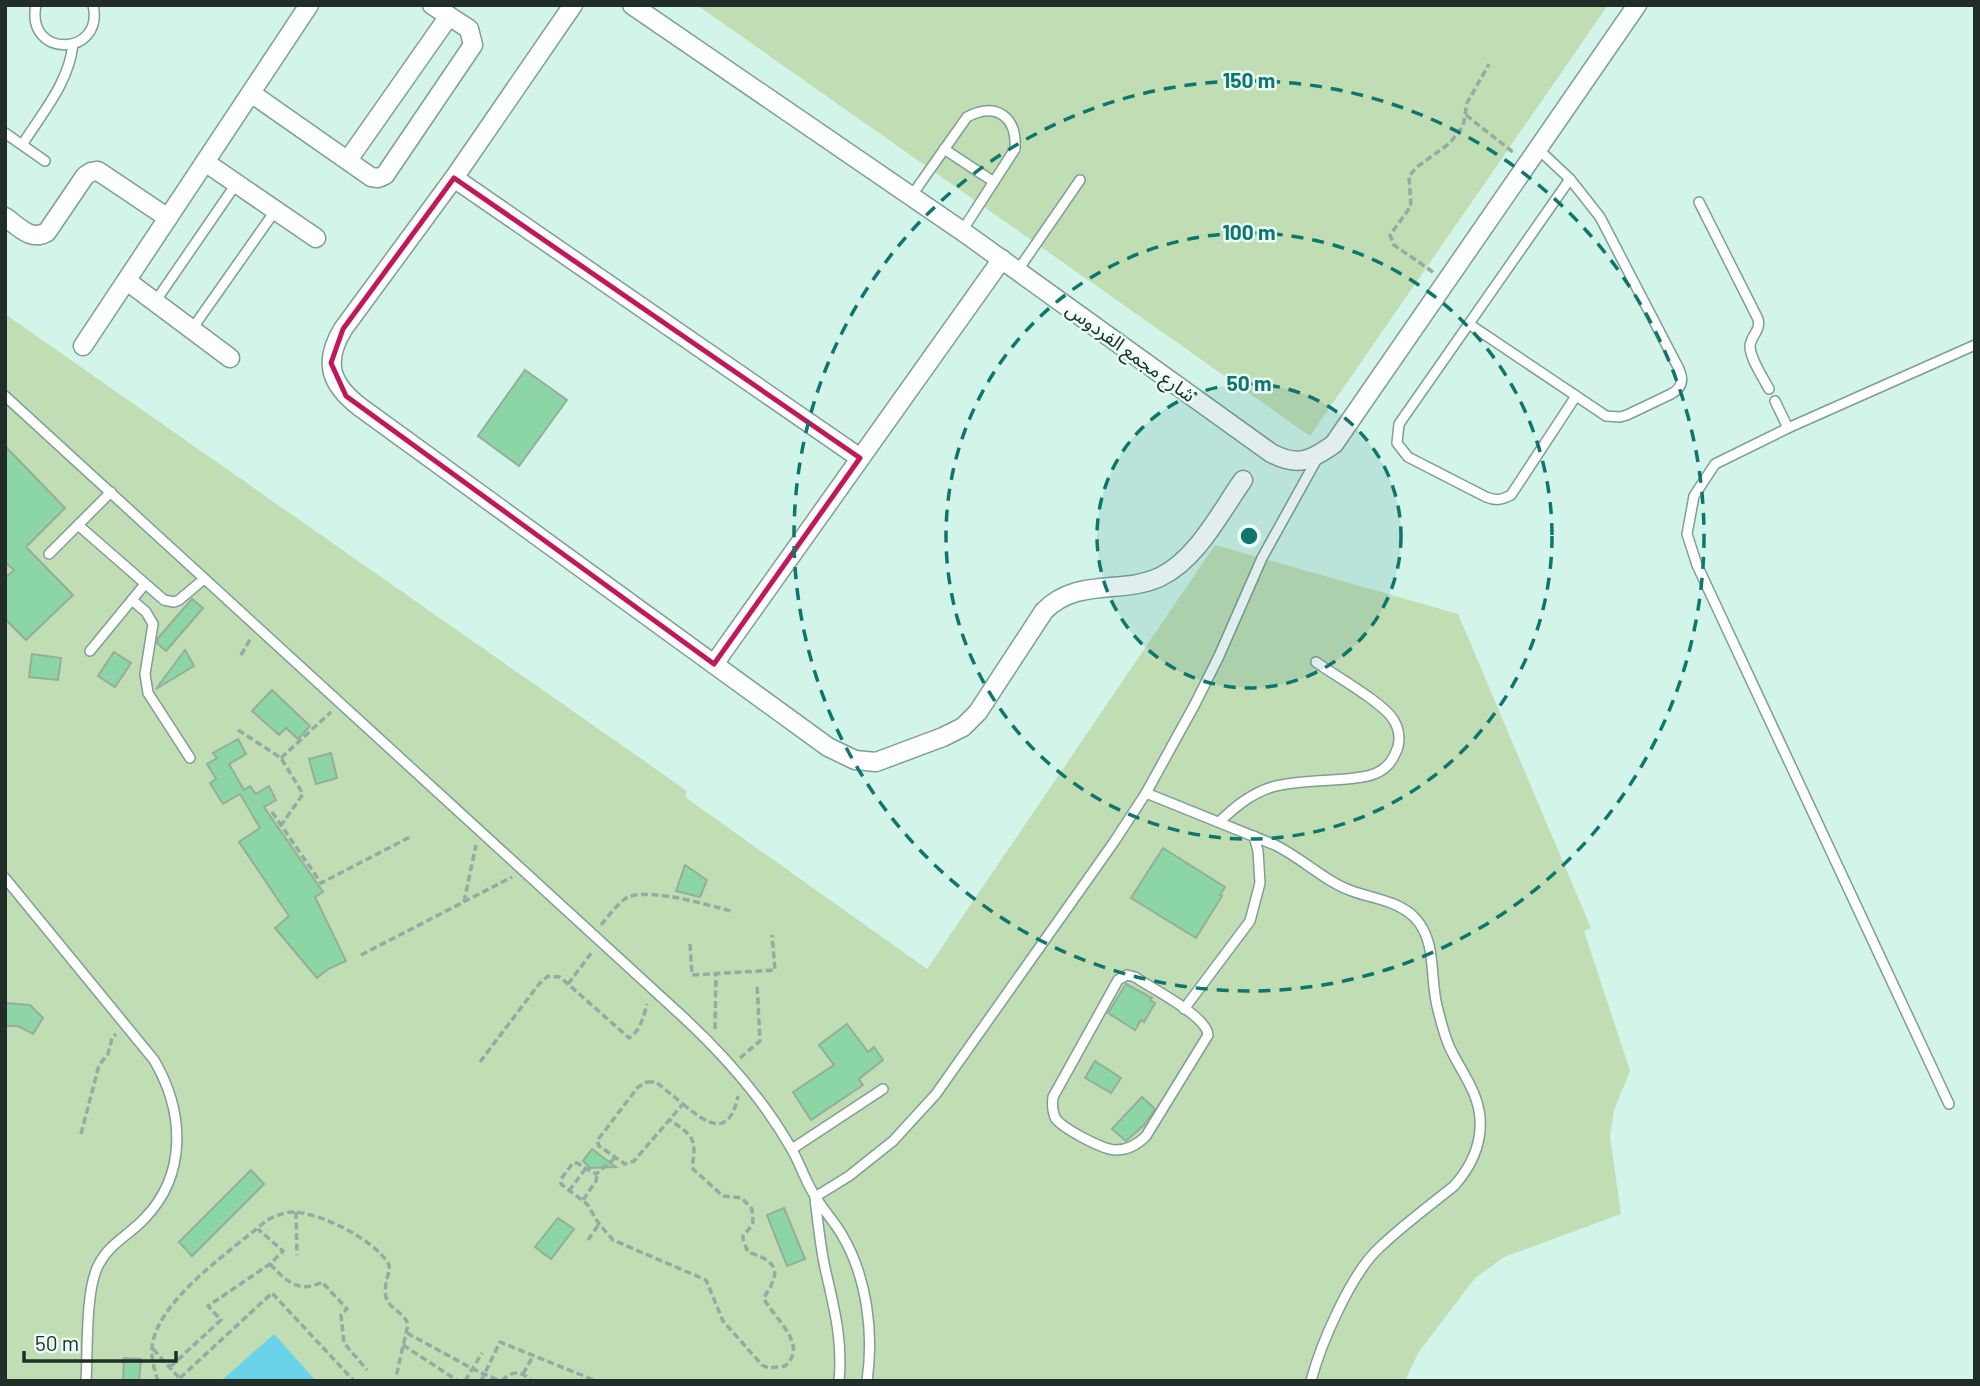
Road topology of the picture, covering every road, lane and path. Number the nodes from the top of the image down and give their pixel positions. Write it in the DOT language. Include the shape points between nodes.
graph roads {
  1 [pos="36,5"];
  2 [pos="309,5"];
  3 [pos="432,5"];
  4 [pos="573,5"];
  5 [pos="632,5"];
  6 [pos="1637,5"];
  7 [pos="95,6"];
  8 [pos="449,16"];
  9 [pos="73,44"];
  10 [pos="1489,64"];
  11 [pos="251,93"];
  12 [pos="1466,114"];
  13 [pos="5,133"];
  14 [pos="22,145"];
  15 [pos="944,149"];
  16 [pos="1532,156"];
  17 [pos="348,160"];
  18 [pos="45,161"];
  19 [pos="205,162"];
  20 [pos="454,178"];
  21 [pos="1570,179"];
  22 [pos="1080,180"];
  23 [pos="994,182"];
  24 [pos="236,184"];
  25 [pos="912,195"];
  26 [pos="1699,202"];
  27 [pos="275,211"];
  28 [pos="5,217"];
  29 [pos="168,218"];
  30 [pos="962,231"];
  31 [pos="316,238"];
  32 [pos="1002,259"];
  33 [pos="1018,270"];
  34 [pos="127,281"];
  35 [pos="1446,281"];
  36 [pos="155,302"];
  37 [pos="1469,324"];
  38 [pos="192,329"];
  39 [pos="1975,345"];
  40 [pos="83,346"];
  41 [pos="230,358"];
  42 [pos="1769,389"];
  43 [pos="5,396"];
  44 [pos="1576,396"];
  45 [pos="1775,401"];
  46 [pos="1788,428"];
  47 [pos="1319,455"];
  48 [pos="860,458"];
  49 [pos="1243,480"];
  50 [pos="111,492"];
  51 [pos="78,525"];
  52 [pos="49,554"];
  53 [pos="204,579"];
  54 [pos="145,584"];
  55 [pos="132,600"];
  56 [pos="90,651"];
  57 [pos="1316,662"];
  58 [pos="714,664"];
  59 [pos="340,703"];
  60 [pos="238,730"];
  61 [pos="190,758"];
  62 [pos="281,758"];
  63 [pos="1146,793"];
  64 [pos="272,812"];
  65 [pos="1219,822"];
  66 [pos="282,824"];
  67 [pos="478,829"];
  68 [pos="1254,836"];
  69 [pos="410,837"];
  70 [pos="524,871"];
  71 [pos="5,878"];
  72 [pos="464,902"];
  73 [pos="732,911"];
  74 [pos="772,935"];
  75 [pos="596,937"];
  76 [pos="690,944"];
  77 [pos="361,955"];
  78 [pos="716,974"];
  79 [pos="568,984"];
  80 [pos="648,984"];
  81 [pos="757,985"];
  82 [pos="1185,1009"];
  83 [pos="127,1027"];
  84 [pos="707,1039"];
  85 [pos="481,1062"];
  86 [pos="731,1065"];
  87 [pos="742,1077"];
  88 [pos="883,1088"];
  89 [pos="683,1104"];
  90 [pos="1949,1104"];
  91 [pos="670,1120"];
  92 [pos="81,1135"];
  93 [pos="792,1149"];
  94 [pos="615,1158"];
  95 [pos="586,1168"];
  96 [pos="596,1174"];
  97 [pos="569,1191"];
  98 [pos="815,1197"];
  99 [pos="583,1200"];
  100 [pos="296,1212"];
  101 [pos="599,1224"];
  102 [pos="258,1229"];
  103 [pos="588,1240"];
  104 [pos="297,1255"];
  105 [pos="271,1264"];
  106 [pos="407,1333"];
  107 [pos="403,1345"];
  108 [pos="152,1348"];
  109 [pos="482,1353"];
  110 [pos="533,1356"];
  111 [pos="170,1367"];
  112 [pos="473,1369"];
  113 [pos="367,1370"];
  114 [pos="484,1374"];
  115 [pos="523,1374"];
  116 [pos="396,1377"];
  117 [pos="181,1379"];
  118 [pos="585,1379"];
  119 [pos="86,1381"];
  120 [pos="158,1381"];
  121 [pos="354,1381"];
  122 [pos="458,1381"];
  123 [pos="465,1381"];
  124 [pos="481,1381"];
  125 [pos="501,1381"];
  126 [pos="531,1381"];
  127 [pos="596,1381"];
  128 [pos="839,1381"];
  129 [pos="867,1381"];
  130 [pos="1311,1381"];
  1 -- 9 [label="lane" via="36,23 46,39 63,46"];
  2 -- 11 [label="street"];
  3 -- 8 [label="street"];
  4 -- 20 [label="street"];
  5 -- 25 [label="street, شارع مجمع الفردوس"];
  6 -- 16 [label="street"];
  7 -- 9 [label="lane" via="93,26"];
  8 -- 17 [label="street"];
  8 -- 17 [label="street" via="469,29 473,45 390,170 372,177"];
  9 -- 14 [label="lane" via="63,81"];
  10 -- 12 [label="path" via="1467,103"];
  11 -- 17 [label="street"];
  11 -- 19 [label="street"];
  12 -- 16 [label="path"];
  12 -- 35 [label="path" via="1464,126 1450,143 1409,176 1411,206 1390,235 1394,245"];
  13 -- 14 [label="lane"];
  14 -- 18 [label="lane"];
  15 -- 23 [label="lane"];
  15 -- 23 [label="lane" via="967,117 981,110 996,111 1009,120 1016,134 1015,149"];
  15 -- 25 [label="lane"];
  16 -- 21 [label="lane"];
  16 -- 35 [label="street"];
  19 -- 24 [label="street"];
  19 -- 29 [label="street"];
  20 -- 48 [label="street"];
  20 -- 58 [label="street" via="334,344 331,363 335,381 360,407"];
  21 -- 37 [label="lane"];
  21 -- 44 [label="lane" via="1600,217 1682,376 1677,390 1620,417 1606,416"];
  22 -- 33 [label="lane"];
  23 -- 30 [label="lane"];
  24 -- 27 [label="street"];
  24 -- 36 [label="lane"];
  25 -- 30 [label="street, شارع مجمع الفردوس"];
  26 -- 42 [label="lane" via="1758,319 1750,350"];
  27 -- 31 [label="street"];
  27 -- 38 [label="lane"];
  28 -- 29 [label="street" via="40,237 85,177 98,171"];
  29 -- 34 [label="street"];
  30 -- 32 [label="street, شارع مجمع الفردوس"];
  32 -- 33 [label="street, شارع مجمع الفردوس"];
  32 -- 48 [label="street"];
  33 -- 47 [label="street, شارع مجمع الفردوس" via="1271,453 1300,462"];
  34 -- 36 [label="street"];
  34 -- 40 [label="street"];
  35 -- 47 [label="street" via="1334,444"];
  36 -- 38 [label="street"];
  37 -- 44 [label="lane"];
  37 -- 44 [label="lane" via="1399,424 1397,443 1408,457 1486,497 1503,499 1511,495"];
  38 -- 41 [label="street"];
  39 -- 46 [label="lane"];
  43 -- 50 [label="lane"];
  45 -- 46 [label="lane"];
  46 -- 90 [label="lane" via="1715,464 1694,496 1687,534 1697,565"];
  47 -- 63 [label="lane" via="1262,558 1219,656"];
  48 -- 58 [label="street"];
  49 -- 58 [label="street" via="1182,562 1148,581 1080,590 1052,602 971,720 953,733 887,759 855,760 828,747"];
  50 -- 51 [label="lane"];
  50 -- 53 [label="lane"];
  51 -- 52 [label="lane"];
  51 -- 54 [label="lane"];
  53 -- 54 [label="lane" via="174,602 164,600"];
  53 -- 59 [label="lane"];
  54 -- 55 [label="lane"];
  55 -- 56 [label="lane"];
  55 -- 61 [label="lane" via="153,624 145,674 148,693"];
  57 -- 65 [label="lane" via="1392,717 1399,732 1391,763 1379,773 1363,777 1274,787 1253,794"];
  59 -- 62 [label="path"];
  59 -- 67 [label="lane"];
  60 -- 62 [label="path"];
  62 -- 66 [label="path" via="303,794"];
  63 -- 65 [label="lane"];
  63 -- 98 [label="lane" via="936,1094 893,1141"];
  64 -- 66 [label="path"];
  65 -- 68 [label="lane"];
  66 -- 69 [label="path" via="321,883"];
  67 -- 70 [label="lane"];
  67 -- 72 [label="path"];
  68 -- 82 [label="lane" via="1260,883 1250,921"];
  68 -- 130 [label="lane" via="1290,852 1334,883 1405,910 1421,925 1430,947 1432,983 1443,1028 1474,1091 1480,1117 1479,1145 1465,1174 1379,1248 1359,1272"];
  70 -- 72 [label="path"];
  70 -- 75 [label="lane"];
  71 -- 83 [label="lane"];
  72 -- 77 [label="path"];
  73 -- 75 [label="path" via="678,897 633,896 624,899"];
  74 -- 78 [label="path" via="775,970"];
  75 -- 79 [label="path"];
  75 -- 80 [label="lane"];
  76 -- 78 [label="path" via="692,975"];
  78 -- 84 [label="path" via="716,1027"];
  79 -- 80 [label="path" via="629,1038 642,1018"];
  79 -- 85 [label="path" via="554,975 543,979"];
  80 -- 84 [label="lane"];
  81 -- 86 [label="path" via="760,1041"];
  82 -- 82 [label="lane" via="1135,977 1118,980 1053,1097 1057,1120 1111,1150 1140,1142 1208,1035 1203,1022"];
  83 -- 92 [label="path" via="112,1038 111,1049 99,1065"];
  83 -- 119 [label="lane" via="165,1079 173,1099 178,1141 168,1183 158,1202 105,1254 95,1272"];
  84 -- 86 [label="lane"];
  86 -- 87 [label="lane"];
  87 -- 89 [label="path" via="735,1110 722,1123 703,1121"];
  87 -- 93 [label="lane"];
  88 -- 93 [label="lane"];
  89 -- 91 [label="path"];
  89 -- 94 [label="path" via="656,1082 638,1087 598,1138 599,1146"];
  91 -- 94 [label="path" via="631,1163"];
  91 -- 101 [label="path" via="694,1140 694,1170 723,1196 742,1198 752,1209 753,1222 741,1240 748,1252 762,1255 773,1267 774,1279 764,1299 794,1343 794,1356 778,1368 762,1365 723,1321 706,1280 623,1246"];
  93 -- 98 [label="lane"];
  94 -- 96 [label="path"];
  95 -- 96 [label="path"];
  95 -- 97 [label="path"];
  95 -- 97 [label="path" via="571,1165 560,1181"];
  96 -- 99 [label="path"];
  97 -- 99 [label="path"];
  98 -- 128 [label="lane" via="840,1340"];
  98 -- 129 [label="lane" via="844,1237 860,1279 869,1345"];
  99 -- 101 [label="path"];
  100 -- 102 [label="path" via="275,1216"];
  100 -- 104 [label="path"];
  100 -- 106 [label="path" via="340,1227 372,1247 388,1264 384,1291 390,1305 405,1316"];
  101 -- 103 [label="path"];
  102 -- 105 [label="path" via="283,1251"];
  102 -- 108 [label="path" via="182,1293 165,1316"];
  105 -- 111 [label="path" via="208,1306 221,1321"];
  105 -- 113 [label="path" via="295,1286 322,1282 347,1309 341,1315 344,1343"];
  106 -- 107 [label="path"];
  106 -- 112 [label="path"];
  107 -- 116 [label="path"];
  107 -- 122 [label="path"];
  108 -- 111 [label="path"];
  108 -- 120 [label="path"];
  109 -- 112 [label="path"];
  110 -- 114 [label="path" via="500,1342"];
  110 -- 115 [label="path"];
  110 -- 118 [label="path"];
  111 -- 117 [label="path"];
  112 -- 114 [label="path"];
  112 -- 123 [label="path"];
  114 -- 124 [label="path"];
  114 -- 125 [label="path"];
  115 -- 125 [label="path" via="511,1374"];
  115 -- 126 [label="path"];
  117 -- 121 [label="path" via="272,1293"];
  118 -- 127 [label="path"];
}
